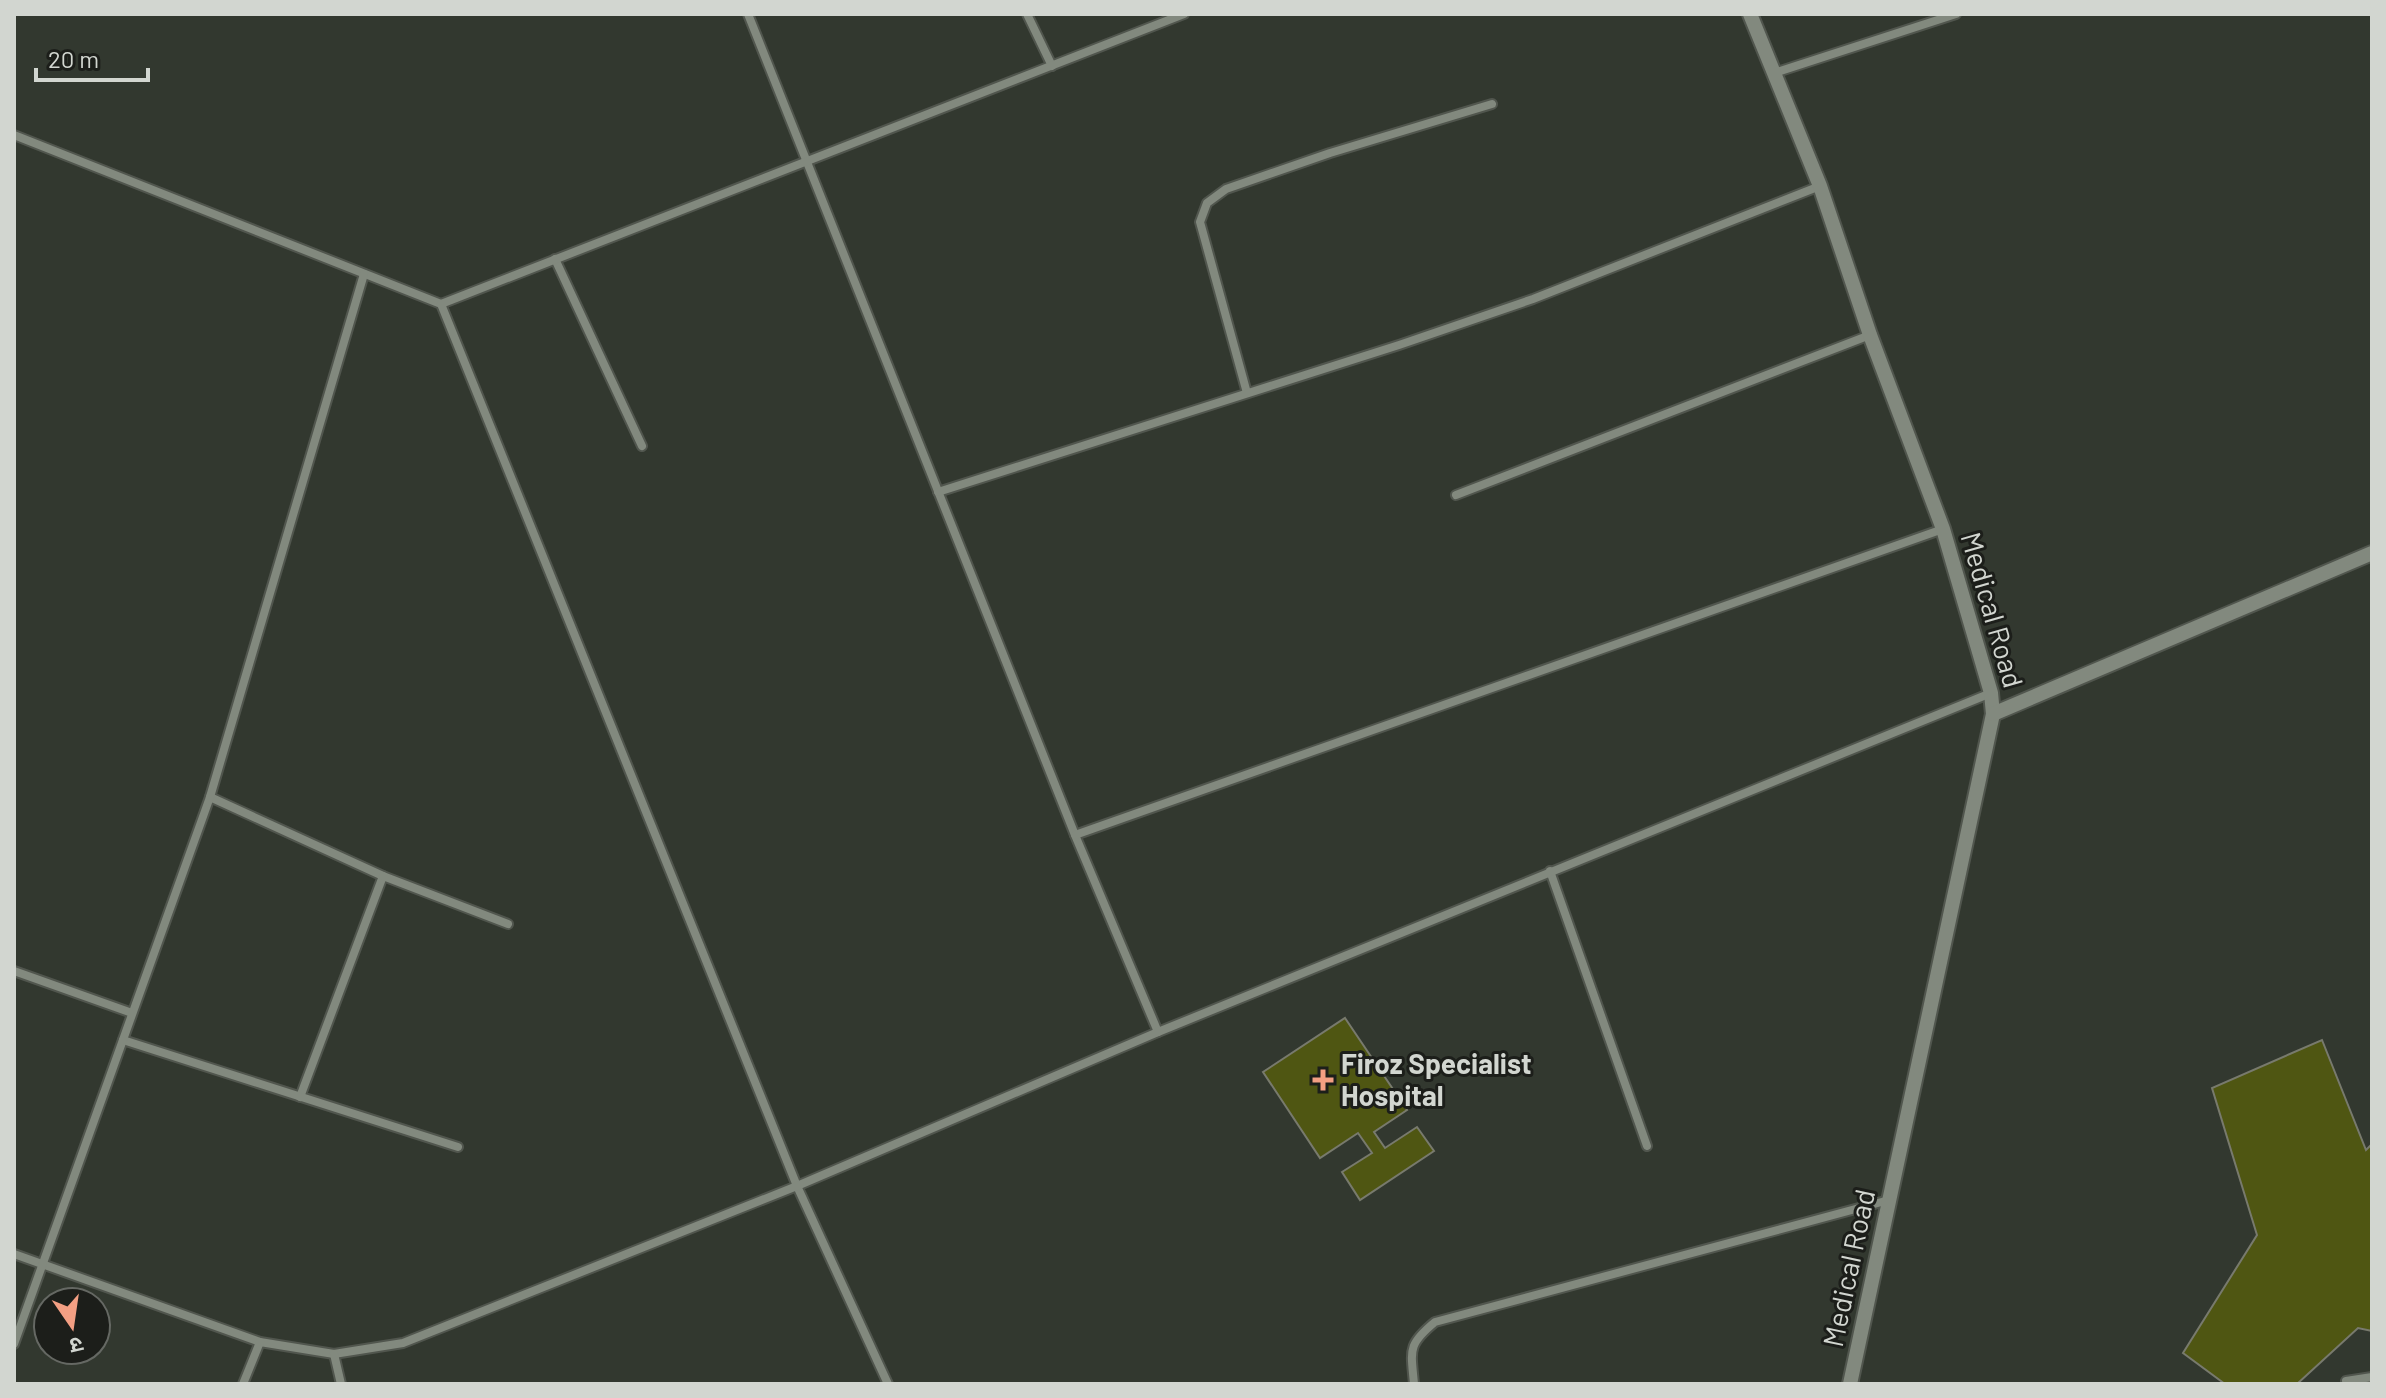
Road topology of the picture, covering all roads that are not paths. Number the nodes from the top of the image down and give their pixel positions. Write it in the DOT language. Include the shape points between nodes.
graph roads {
  1 [pos="748,14"];
  2 [pos="1027,14"];
  3 [pos="1184,14"];
  4 [pos="1750,14"];
  5 [pos="1956,14"];
  6 [pos="1052,66"];
  7 [pos="1774,73"];
  8 [pos="1492,104"];
  9 [pos="14,135"];
  10 [pos="808,159"];
  11 [pos="1820,186"];
  12 [pos="555,259"];
  13 [pos="364,274"];
  14 [pos="441,304"];
  15 [pos="1870,335"];
  16 [pos="1247,393"];
  17 [pos="642,446"];
  18 [pos="938,492"];
  19 [pos="1456,495"];
  20 [pos="1943,529"];
  21 [pos="2372,553"];
  22 [pos="1991,693"];
  23 [pos="1993,714"];
  24 [pos="210,797"];
  25 [pos="1075,835"];
  26 [pos="1550,871"];
  27 [pos="383,876"];
  28 [pos="508,924"];
  29 [pos="14,971"];
  30 [pos="132,1013"];
  31 [pos="1158,1032"];
  32 [pos="123,1040"];
  33 [pos="300,1097"];
  34 [pos="1647,1146"];
  35 [pos="458,1147"];
  36 [pos="797,1186"];
  37 [pos="1889,1200"];
  38 [pos="14,1254"];
  39 [pos="43,1263"];
  40 [pos="260,1342"];
  41 [pos="14,1344"];
  42 [pos="334,1354"];
  43 [pos="2372,1377"];
  44 [pos="2346,1381"];
  45 [pos="243,1384"];
  46 [pos="341,1384"];
  47 [pos="888,1384"];
  48 [pos="1414,1384"];
  49 [pos="1850,1384"];
  1 -- 10 [label="street"];
  2 -- 6 [label="street"];
  3 -- 6 [label="street"];
  4 -- 7 [label="street, Medical Road"];
  5 -- 7 [label="street"];
  6 -- 10 [label="street"];
  7 -- 11 [label="street, Medical Road"];
  8 -- 16 [label="street" via="1226,189 1207,203 1200,222"];
  9 -- 13 [label="street"];
  10 -- 12 [label="street"];
  10 -- 18 [label="street"];
  11 -- 15 [label="street, Medical Road"];
  11 -- 16 [label="street" via="1533,299"];
  12 -- 14 [label="street"];
  12 -- 17 [label="street"];
  13 -- 14 [label="street"];
  13 -- 24 [label="street"];
  14 -- 36 [label="street"];
  15 -- 19 [label="street"];
  15 -- 20 [label="street, Medical Road"];
  16 -- 18 [label="street"];
  18 -- 25 [label="street"];
  20 -- 22 [label="street, Medical Road"];
  20 -- 25 [label="street"];
  21 -- 23 [label="street"];
  22 -- 23 [label="street, Medical Road"];
  22 -- 26 [label="street"];
  23 -- 37 [label="street, Medical Road"];
  24 -- 27 [label="street"];
  24 -- 30 [label="street"];
  25 -- 31 [label="street"];
  26 -- 31 [label="street"];
  26 -- 34 [label="street"];
  27 -- 28 [label="street"];
  27 -- 33 [label="street"];
  29 -- 30 [label="street"];
  30 -- 32 [label="street"];
  31 -- 36 [label="street"];
  32 -- 33 [label="street"];
  32 -- 39 [label="street"];
  33 -- 35 [label="street"];
  36 -- 42 [label="street" via="403,1343"];
  36 -- 47 [label="street"];
  37 -- 48 [label="street" via="1435,1322 1418,1336 1411,1351"];
  37 -- 49 [label="street, Medical Road"];
  38 -- 39 [label="street"];
  39 -- 40 [label="street"];
  39 -- 41 [label="street"];
  40 -- 42 [label="street"];
  40 -- 45 [label="street"];
  42 -- 46 [label="street"];
  43 -- 44 [label="street"];
}
